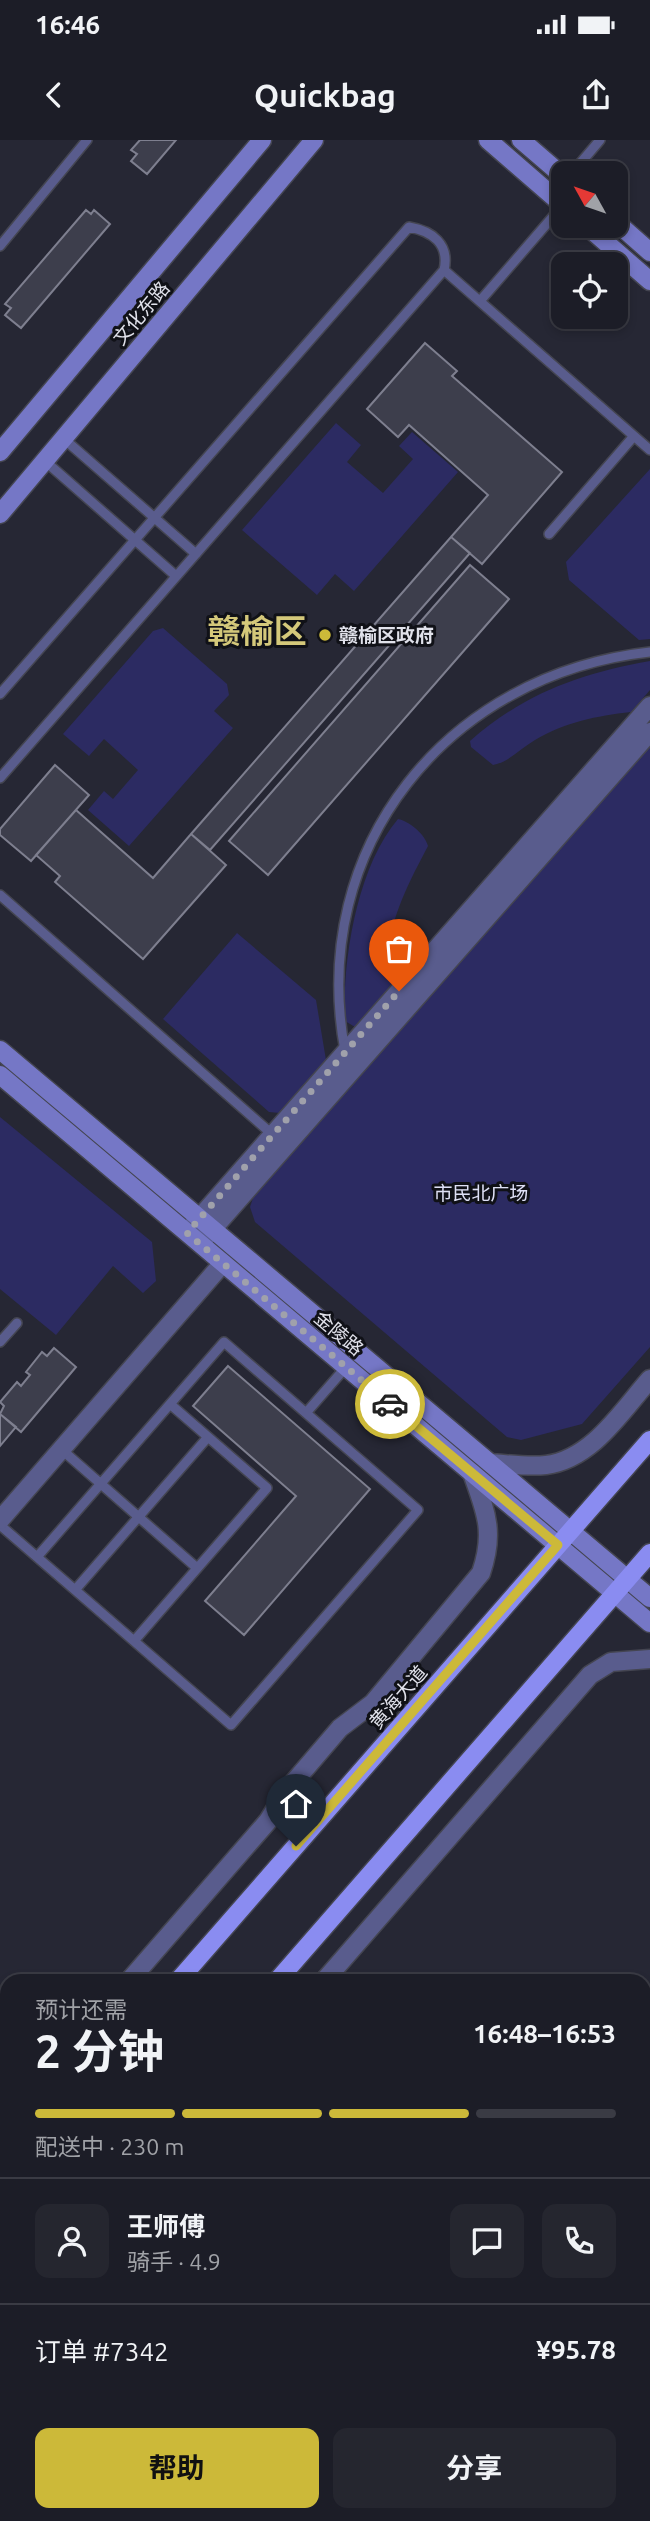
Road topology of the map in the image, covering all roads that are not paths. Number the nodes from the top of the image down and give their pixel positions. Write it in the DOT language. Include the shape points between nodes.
graph roads {
  1 [pos="87,140"];
  2 [pos="262,140"];
  3 [pos="314,140"];
  4 [pos="488,140"];
  5 [pos="522,140"];
  6 [pos="600,140"];
  7 [pos="582,161"];
  8 [pos="551,166"];
  9 [pos="551,195"];
  10 [pos="551,219"];
  11 [pos="628,233"];
  12 [pos="601,238"];
  13 [pos="0,246"];
  14 [pos="650,252"];
  15 [pos="444,270"];
  16 [pos="650,281"];
  17 [pos="480,301"];
  18 [pos="634,436"];
  19 [pos="64,438"];
  20 [pos="650,450"];
  21 [pos="0,452"];
  22 [pos="45,461"];
  23 [pos="0,514"];
  24 [pos="154,518"];
  25 [pos="549,534"];
  26 [pos="135,540"];
  27 [pos="196,554"];
  28 [pos="176,576"];
  29 [pos="650,652"];
  30 [pos="0,694"];
  31 [pos="650,706"];
  32 [pos="650,732"];
  33 [pos="0,778"];
  34 [pos="0,895"];
  35 [pos="0,1050"];
  36 [pos="345,1052"];
  37 [pos="0,1075"];
  38 [pos="273,1135"];
  39 [pos="206,1224"];
  40 [pos="194,1238"];
  41 [pos="223,1263"];
  42 [pos="17,1323"];
  43 [pos="0,1342"];
  44 [pos="346,1367"];
  45 [pos="650,1379"];
  46 [pos="170,1404"];
  47 [pos="306,1413"];
  48 [pos="208,1437"];
  49 [pos="650,1440"];
  50 [pos="61,1450"];
  51 [pos="491,1463"];
  52 [pos="472,1473"];
  53 [pos="101,1484"];
  54 [pos="139,1517"];
  55 [pos="0,1522"];
  56 [pos="571,1531"];
  57 [pos="558,1545"];
  58 [pos="650,1553"];
  59 [pos="37,1557"];
  60 [pos="197,1568"];
  61 [pos="627,1579"];
  62 [pos="75,1590"];
  63 [pos="615,1593"];
  64 [pos="650,1598"];
  65 [pos="650,1623"];
  66 [pos="134,1641"];
  67 [pos="650,1659"];
  68 [pos="135,1974"];
  69 [pos="184,1974"];
  70 [pos="283,1974"];
  71 [pos="330,1974"];
  1 -- 13 [label="lane"];
  2 -- 21 [label="street, 文化东路"];
  3 -- 19 [label="street, 文化东路"];
  4 -- 9 [label="street"];
  5 -- 8 [label="street"];
  6 -- 7 [label="lane"];
  10 -- 17 [label="lane"];
  11 -- 14 [label="street"];
  12 -- 16 [label="street"];
  15 -- 17 [label="lane"];
  15 -- 24 [label="lane" via="444,247 425,230 409,227"];
  15 -- 27 [label="lane"];
  17 -- 18 [label="lane"];
  18 -- 20 [label="lane"];
  18 -- 25 [label="lane"];
  19 -- 22 [label="street, 文化东路"];
  19 -- 24 [label="lane"];
  22 -- 23 [label="street, 文化东路"];
  22 -- 26 [label="lane"];
  24 -- 26 [label="lane"];
  24 -- 27 [label="lane"];
  26 -- 28 [label="lane"];
  26 -- 30 [label="lane"];
  27 -- 28 [label="lane"];
  28 -- 33 [label="lane"];
  29 -- 36 [label="lane" via="564,669 511,693 440,745 402,789 365,857 345,921 339,987"];
  31 -- 36 [label="street"];
  32 -- 39 [label="street"];
  34 -- 38 [label="lane"];
  35 -- 39 [label="street, 金陵路"];
  36 -- 38 [label="street"];
  37 -- 40 [label="street, 金陵路"];
  38 -- 39 [label="street"];
  39 -- 40 [label="street"];
  39 -- 51 [label="street, 金陵路"];
  40 -- 41 [label="street, 金陵路"];
  41 -- 44 [label="street, 金陵路"];
  41 -- 50 [label="street"];
  42 -- 43 [label="lane"];
  44 -- 47 [label="lane"];
  44 -- 52 [label="street, 金陵路"];
  45 -- 51 [label="street" via="596,1440 569,1460 545,1465"];
  46 -- 47 [label="lane" via="224,1342"];
  46 -- 48 [label="lane"];
  46 -- 53 [label="lane"];
  47 -- 66 [label="lane" via="418,1510 231,1725"];
  48 -- 54 [label="lane"];
  48 -- 60 [label="lane" via="267,1488"];
  49 -- 56 [label="main road, 黄海大道"];
  50 -- 53 [label="lane"];
  50 -- 55 [label="street"];
  51 -- 56 [label="street, 金陵路"];
  52 -- 57 [label="street, 金陵路"];
  52 -- 68 [label="street" via="489,1534 481,1573 373,1703 331,1738 268,1821"];
  53 -- 54 [label="lane"];
  53 -- 59 [label="lane"];
  54 -- 60 [label="lane"];
  54 -- 62 [label="lane"];
  55 -- 59 [label="lane"];
  56 -- 57 [label="main road, 黄海大道"];
  56 -- 61 [label="street, 金陵路"];
  57 -- 63 [label="street, 金陵路"];
  57 -- 69 [label="main road, 黄海大道"];
  58 -- 61 [label="main road"];
  59 -- 62 [label="lane"];
  60 -- 66 [label="lane"];
  61 -- 63 [label="main road"];
  61 -- 64 [label="street, 金陵路"];
  62 -- 66 [label="lane"];
  63 -- 65 [label="street, 金陵路"];
  63 -- 70 [label="main road"];
  67 -- 71 [label="street" via="611,1662 590,1675"];
}
